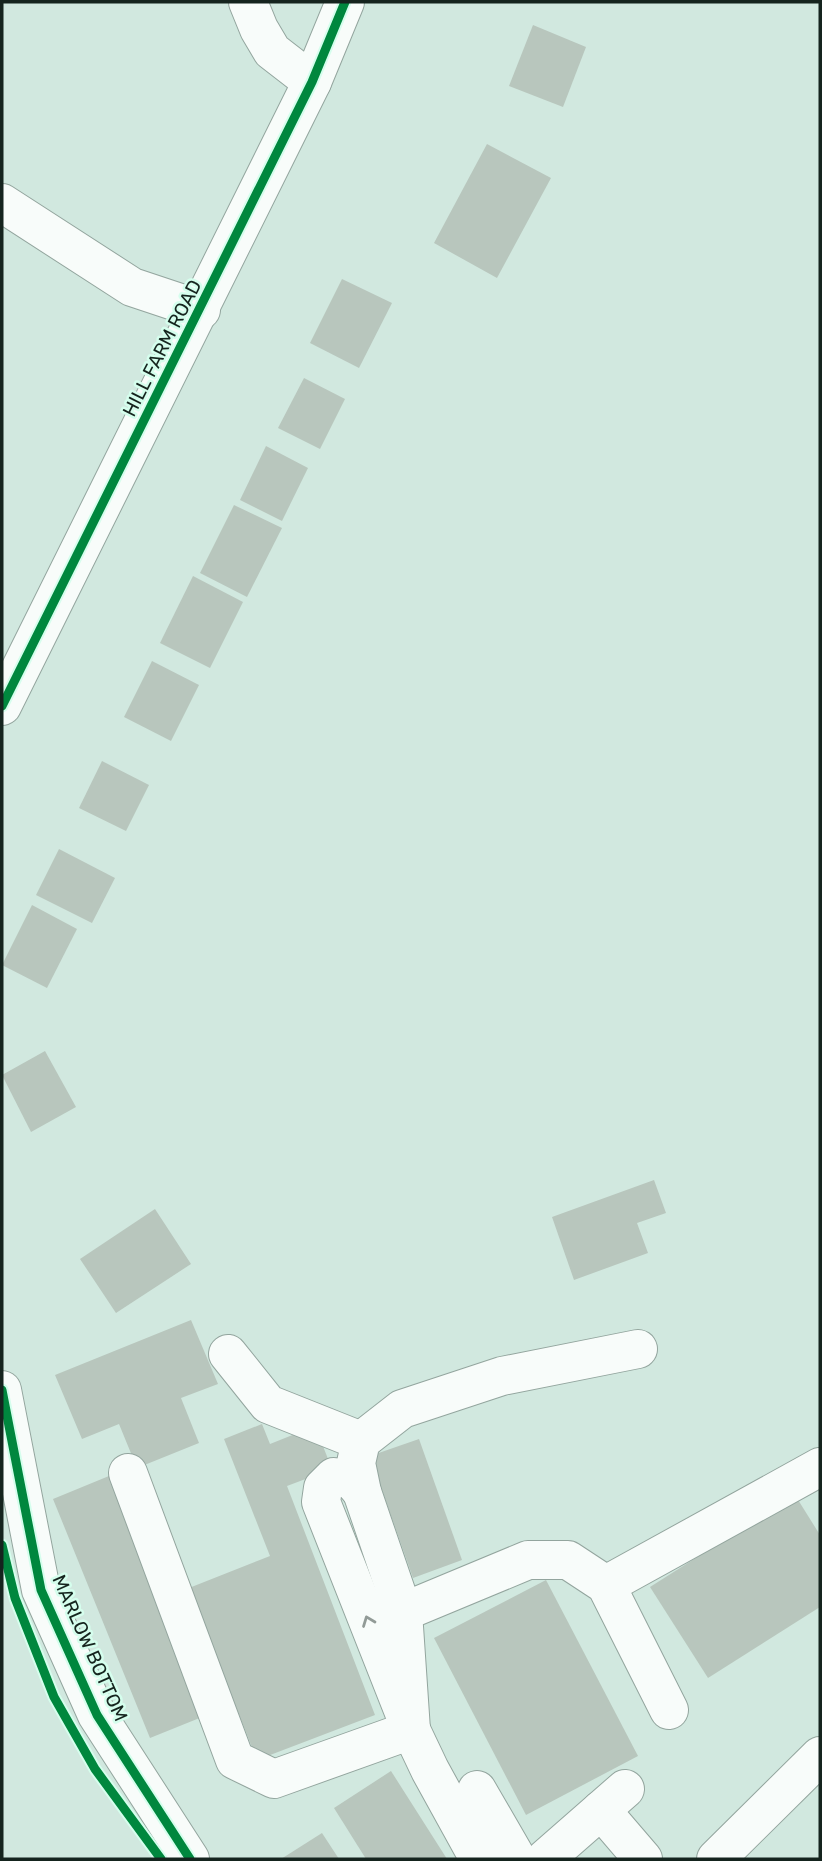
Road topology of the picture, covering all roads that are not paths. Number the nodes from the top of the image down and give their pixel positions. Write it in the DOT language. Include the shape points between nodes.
graph roads {
  1 [pos="248,2"];
  2 [pos="345,2"];
  3 [pos="312,82"];
  4 [pos="2,203"];
  5 [pos="201,310"];
  6 [pos="2,706"];
  7 [pos="638,1349"];
  8 [pos="228,1354"];
  9 [pos="2,1390"];
  10 [pos="361,1441"];
  11 [pos="820,1467"];
  12 [pos="128,1473"];
  13 [pos="362,1492"];
  14 [pos="606,1585"];
  15 [pos="403,1612"];
  16 [pos="669,1710"];
  17 [pos="411,1730"];
  18 [pos="820,1756"];
  19 [pos="477,1790"];
  20 [pos="190,1859"];
  21 [pos="479,1859"];
  22 [pos="517,1859"];
  23 [pos="545,1859"];
  24 [pos="643,1859"];
  25 [pos="716,1859"];
  1 -- 3 [label="street" via="272,51"];
  2 -- 3 [label="street, HILL FARM ROAD"];
  3 -- 5 [label="street, HILL FARM ROAD"];
  4 -- 5 [label="street" via="132,287"];
  5 -- 6 [label="street, HILL FARM ROAD"];
  7 -- 10 [label="street" via="502,1376 402,1409"];
  8 -- 10 [label="street" via="268,1404"];
  9 -- 20 [label="street, MARLOW BOTTOM" via="41,1590 97,1715"];
  10 -- 13 [label="street" via="356,1463"];
  11 -- 14 [label="street"];
  12 -- 17 [label="street" via="235,1760 274,1779"];
  13 -- 15 [label="street"];
  17 -- 13 [label="street, one-way" via="321,1503 323,1488 334,1477 351,1479"];
  14 -- 15 [label="street" via="568,1560 528,1560"];
  14 -- 16 [label="street"];
  15 -- 17 [label="street"];
  17 -- 21 [label="street"];
  18 -- 25 [label="street"];
  19 -- 22 [label="street"];
  23 -- 24 [label="street" via="613,1800"];
}
